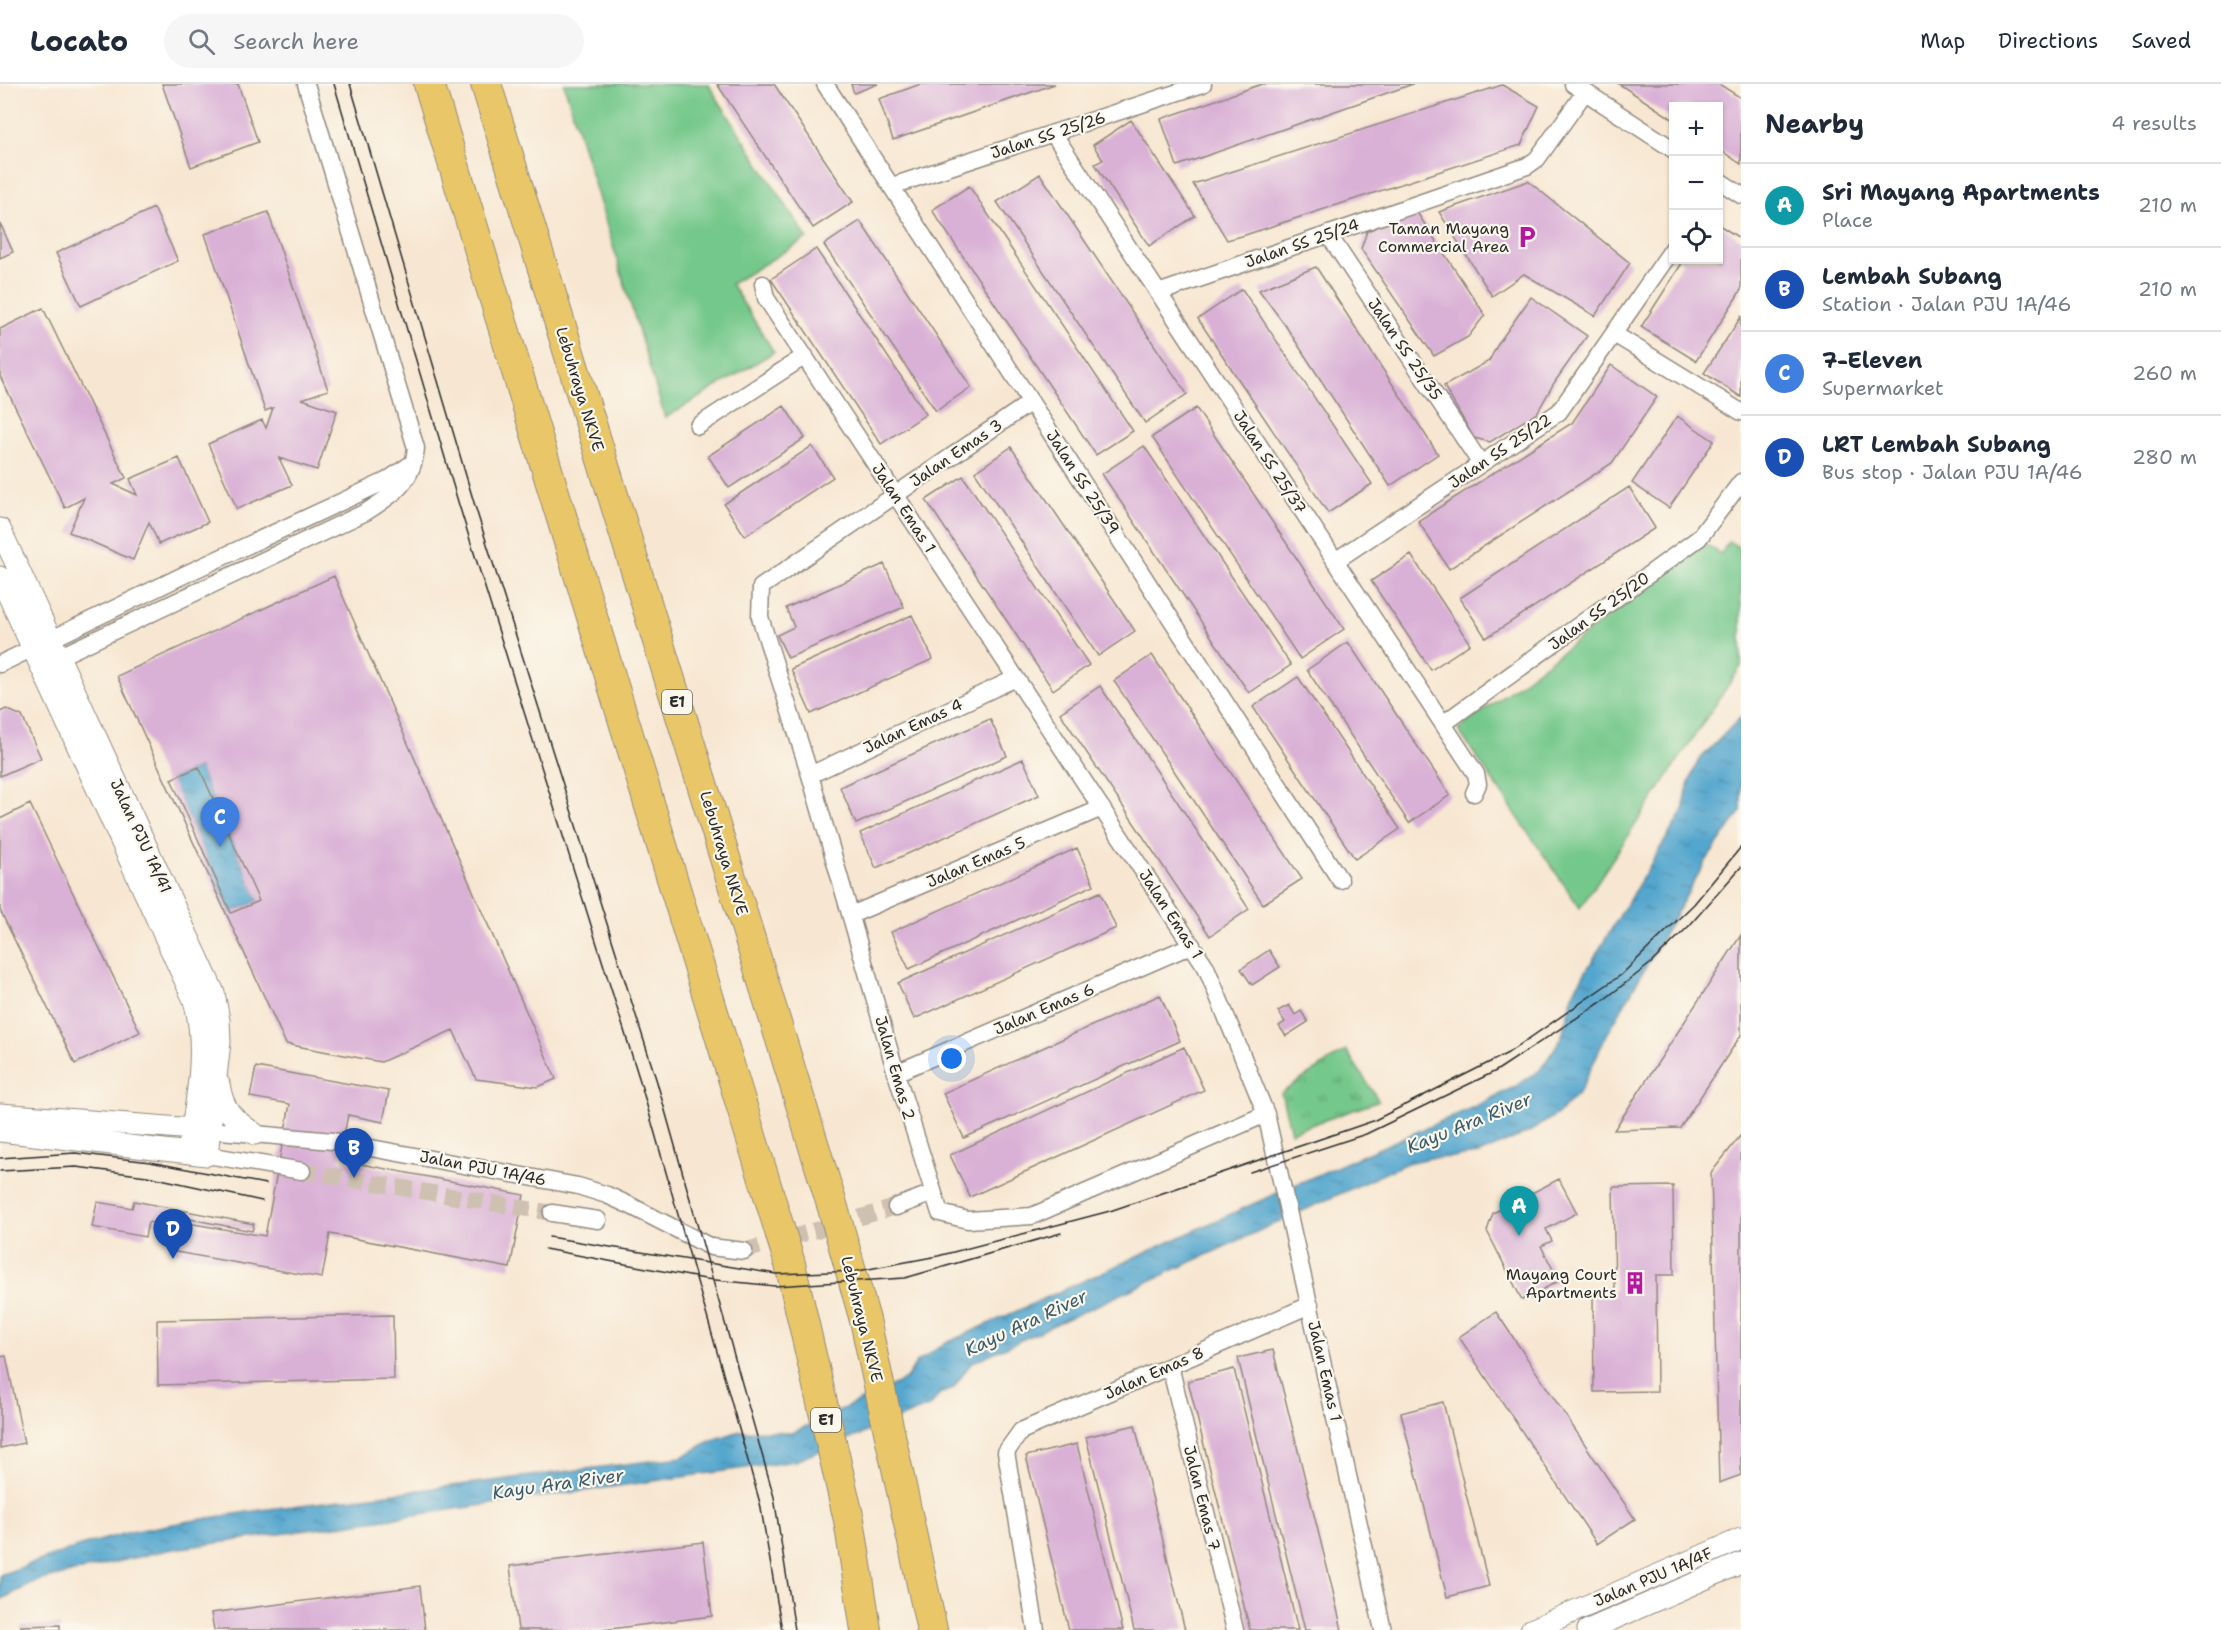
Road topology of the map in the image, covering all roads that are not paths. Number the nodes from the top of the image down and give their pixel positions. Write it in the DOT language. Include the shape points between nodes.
graph roads {
  1 [pos="306,84"];
  2 [pos="429,84"];
  3 [pos="486,84"];
  4 [pos="825,84"];
  5 [pos="1203,84"];
  6 [pos="1579,88"];
  7 [pos="1053,133"];
  8 [pos="1669,147"];
  9 [pos="1723,184"];
  10 [pos="892,186"];
  11 [pos="1741,195"];
  12 [pos="1328,234"];
  13 [pos="1669,255"];
  14 [pos="763,284"];
  15 [pos="1158,293"];
  16 [pos="1614,334"];
  17 [pos="805,356"];
  18 [pos="1031,402"];
  19 [pos="1741,412"];
  20 [pos="698,426"];
  21 [pos="1481,464"];
  22 [pos="1741,482"];
  23 [pos="896,495"];
  24 [pos="0,529"];
  25 [pos="1335,561"];
  26 [pos="0,577"];
  27 [pos="761,587"];
  28 [pos="45,652"];
  29 [pos="0,664"];
  30 [pos="1016,678"];
  31 [pos="1443,724"];
  32 [pos="810,775"];
  33 [pos="1474,793"];
  34 [pos="1102,808"];
  35 [pos="1340,880"];
  36 [pos="851,915"];
  37 [pos="1192,945"];
  38 [pos="217,1071"];
  39 [pos="896,1073"];
  40 [pos="0,1114"];
  41 [pos="1266,1114"];
  42 [pos="201,1129"];
  43 [pos="0,1131"];
  44 [pos="255,1134"];
  45 [pos="197,1154"];
  46 [pos="302,1171"];
  47 [pos="933,1193"];
  48 [pos="896,1207"];
  49 [pos="552,1213"];
  50 [pos="598,1220"];
  51 [pos="744,1251"];
  52 [pos="1310,1305"];
  53 [pos="1170,1366"];
  54 [pos="1741,1539"];
  55 [pos="1741,1563"];
  56 [pos="866,1630"];
  57 [pos="932,1630"];
  58 [pos="1036,1630"];
  59 [pos="1235,1630"];
  60 [pos="1383,1630"];
  61 [pos="1531,1630"];
  62 [pos="1588,1630"];
  1 -- 28 [label="street" via="416,447 414,462 386,481"];
  2 -- 56 [label="highway, E1" via="787,1252 849,1520"];
  3 -- 57 [label="highway, Lebuhraya NKVE / E1" via="833,1208 864,1320"];
  4 -- 10 [label="street, Jalan SS 25/39"];
  5 -- 7 [label="street, Jalan SS 25/26"];
  6 -- 8 [label="street"];
  6 -- 12 [label="street, Jalan SS 25/24" via="1537,159 1527,166"];
  7 -- 10 [label="street, Jalan SS 25/26"];
  7 -- 15 [label="street, Jalan SS 25/37"];
  9 -- 11 [label="street"];
  10 -- 18 [label="street, Jalan SS 25/39"];
  12 -- 15 [label="street, Jalan SS 25/24"];
  12 -- 21 [label="street, Jalan SS 25/35"];
  13 -- 16 [label="street, Jalan SS 25/22"];
  14 -- 17 [label="street, Jalan Emas 1" via="766,298"];
  15 -- 25 [label="street, Jalan SS 25/37"];
  16 -- 19 [label="street"];
  16 -- 21 [label="street, Jalan SS 25/22" via="1559,411"];
  17 -- 20 [label="street"];
  17 -- 23 [label="street, Jalan Emas 1"];
  18 -- 23 [label="street, Jalan Emas 3"];
  18 -- 35 [label="street, Jalan SS 25/39"];
  21 -- 25 [label="street, Jalan SS 25/22"];
  22 -- 31 [label="street, Jalan SS 25/20" via="1699,538"];
  23 -- 27 [label="street, Jalan Emas 3"];
  23 -- 30 [label="street, Jalan Emas 1"];
  24 -- 28 [label="street, Jalan PJU 1A/41"];
  25 -- 31 [label="street, Jalan SS 25/37"];
  26 -- 28 [label="street, Jalan PJU 1A/41"];
  27 -- 32 [label="street, Jalan Emas 2" via="760,617"];
  28 -- 29 [label="street"];
  28 -- 38 [label="street, Jalan PJU 1A/41" via="214,993 220,1042"];
  28 -- 42 [label="street, Jalan PJU 1A/41" via="195,1000 200,1022"];
  30 -- 32 [label="street, Jalan Emas 4"];
  30 -- 34 [label="street, Jalan Emas 1"];
  31 -- 33 [label="street, Jalan SS 25/37" via="1476,774 1478,784"];
  32 -- 36 [label="street, Jalan Emas 2"];
  34 -- 36 [label="street, Jalan Emas 5"];
  34 -- 37 [label="street, Jalan Emas 1"];
  36 -- 39 [label="street, Jalan Emas 2"];
  37 -- 39 [label="street, Jalan Emas 6"];
  37 -- 41 [label="street, Jalan Emas 1" via="1206,967"];
  38 -- 42 [label="street, Jalan PJU 1A/41"];
  38 -- 44 [label="street" via="225,1108 233,1119"];
  39 -- 47 [label="street, Jalan Emas 2"];
  40 -- 42 [label="street, Jalan PJU 1A/46"];
  41 -- 47 [label="street, Jalan Emas 2" via="1032,1216 968,1220 940,1213"];
  41 -- 52 [label="street, Jalan Emas 1"];
  42 -- 44 [label="street, Jalan PJU 1A/46"];
  42 -- 45 [label="street, Jalan PJU 1A/41"];
  43 -- 45 [label="street"];
  44 -- 51 [label="street, Jalan PJU 1A/46" via="333,1141 578,1186 631,1206 711,1247"];
  45 -- 46 [label="street"];
  47 -- 48 [label="street"];
  49 -- 50 [label="street, Jalan PJU 1A/46"];
  52 -- 53 [label="street, Jalan Emas 8"];
  52 -- 60 [label="street, Jalan Emas 1"];
  53 -- 58 [label="street, Jalan Emas 8" via="1021,1431 1006,1452"];
  53 -- 59 [label="street, Jalan Emas 7"];
  54 -- 61 [label="street, Jalan PJU 1A/4F"];
  55 -- 62 [label="street, Jalan PJU 1A/4F"];
}
